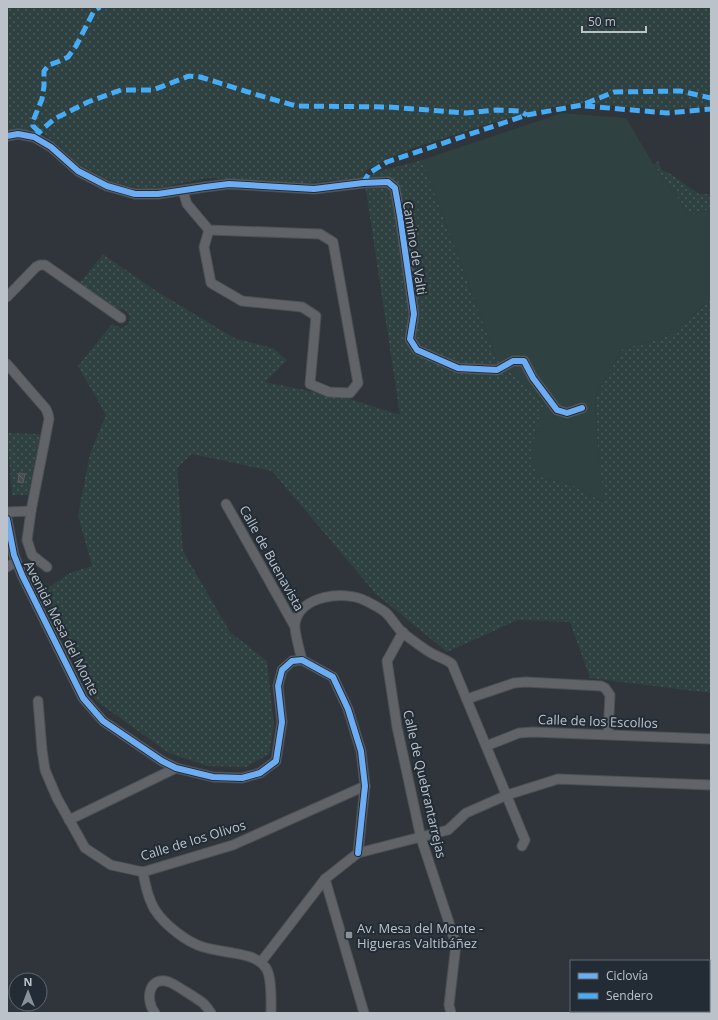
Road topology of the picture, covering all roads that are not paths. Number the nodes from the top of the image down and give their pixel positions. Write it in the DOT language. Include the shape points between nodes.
graph roads {
  1 [pos="7,136"];
  2 [pos="183,191"];
  3 [pos="209,230"];
  4 [pos="7,296"];
  5 [pos="121,318"];
  6 [pos="7,364"];
  7 [pos="582,408"];
  8 [pos="226,504"];
  9 [pos="31,511"];
  10 [pos="7,512"];
  11 [pos="7,519"];
  12 [pos="16,562"];
  13 [pos="7,567"];
  14 [pos="47,567"];
  15 [pos="294,625"];
  16 [pos="403,632"];
  17 [pos="302,660"];
  18 [pos="467,699"];
  19 [pos="38,701"];
  20 [pos="608,734"];
  21 [pos="711,738"];
  22 [pos="486,746"];
  23 [pos="176,768"];
  24 [pos="365,786"];
  25 [pos="711,786"];
  26 [pos="507,795"];
  27 [pos="69,820"];
  28 [pos="421,838"];
  29 [pos="522,846"];
  30 [pos="358,853"];
  31 [pos="143,872"];
  32 [pos="325,879"];
  33 [pos="261,962"];
  34 [pos="155,1013"];
  35 [pos="211,1013"];
  36 [pos="271,1013"];
  37 [pos="364,1013"];
  38 [pos="451,1013"];
  1 -- 2 [label="street, Camino de Valti" via="18,134 34,137 51,147 78,171 107,186 135,194"];
  2 -- 3 [label="street" via="187,204"];
  2 -- 7 [label="street, Camino de Valti" via="229,184 314,189 388,182 395,188 400,216 414,314 410,339 417,350 458,368 497,370 513,361 524,361 556,410 566,413"];
  3 -- 3 [label="street" via="320,234 333,242 358,383 350,393 329,392 310,384 316,316 302,307 242,301 212,282 204,247"];
  4 -- 5 [label="street" via="36,267 45,265"];
  6 -- 9 [label="street" via="46,409 49,419"];
  8 -- 15 [label="street, Calle de Buenavista"];
  9 -- 10 [label="street"];
  9 -- 14 [label="street" via="27,540 32,555"];
  11 -- 12 [label="street, Avenida Mesa del Monte"];
  12 -- 13 [label="street"];
  12 -- 23 [label="street, Avenida Mesa del Monte" via="83,698 103,721"];
  15 -- 16 [label="street" via="303,607 320,598 352,596 365,600 385,612"];
  15 -- 17 [label="street, Calle de Buenavista"];
  16 -- 18 [label="street" via="431,653 452,664"];
  16 -- 28 [label="street, Calle de Quebrantarrejas" via="387,661 397,727"];
  17 -- 23 [label="street, Avenida Mesa del Monte" via="292,661 282,670 278,686 282,722 276,761 260,773 242,778 213,777"];
  17 -- 24 [label="street" via="333,677 348,708 361,751"];
  18 -- 20 [label="street" via="514,683 601,686 606,688 610,695"];
  18 -- 22 [label="street"];
  19 -- 27 [label="street, Calle de los Olivos" via="45,770"];
  20 -- 21 [label="street, Calle de los Escollos"];
  20 -- 22 [label="street, Calle de los Escollos" via="519,733"];
  22 -- 26 [label="street"];
  23 -- 27 [label="street"];
  24 -- 30 [label="street"];
  24 -- 31 [label="street, Calle de los Olivos" via="232,844"];
  25 -- 26 [label="street" via="558,780"];
  26 -- 28 [label="street" via="466,813 448,830"];
  26 -- 29 [label="street" via="525,840"];
  27 -- 31 [label="street, Calle de los Olivos" via="85,848 111,865"];
  28 -- 30 [label="street"];
  28 -- 38 [label="street, Calle de Quebrantarrejas" via="456,944 449,1004"];
  30 -- 32 [label="street"];
  31 -- 33 [label="street" via="154,910 185,939 202,947 252,957"];
  32 -- 33 [label="street"];
  32 -- 37 [label="street"];
  33 -- 36 [label="street" via="267,969 270,979"];
  34 -- 35 [label="street" via="151,1009 150,990 160,981 169,982 192,996 203,1003"];
}
